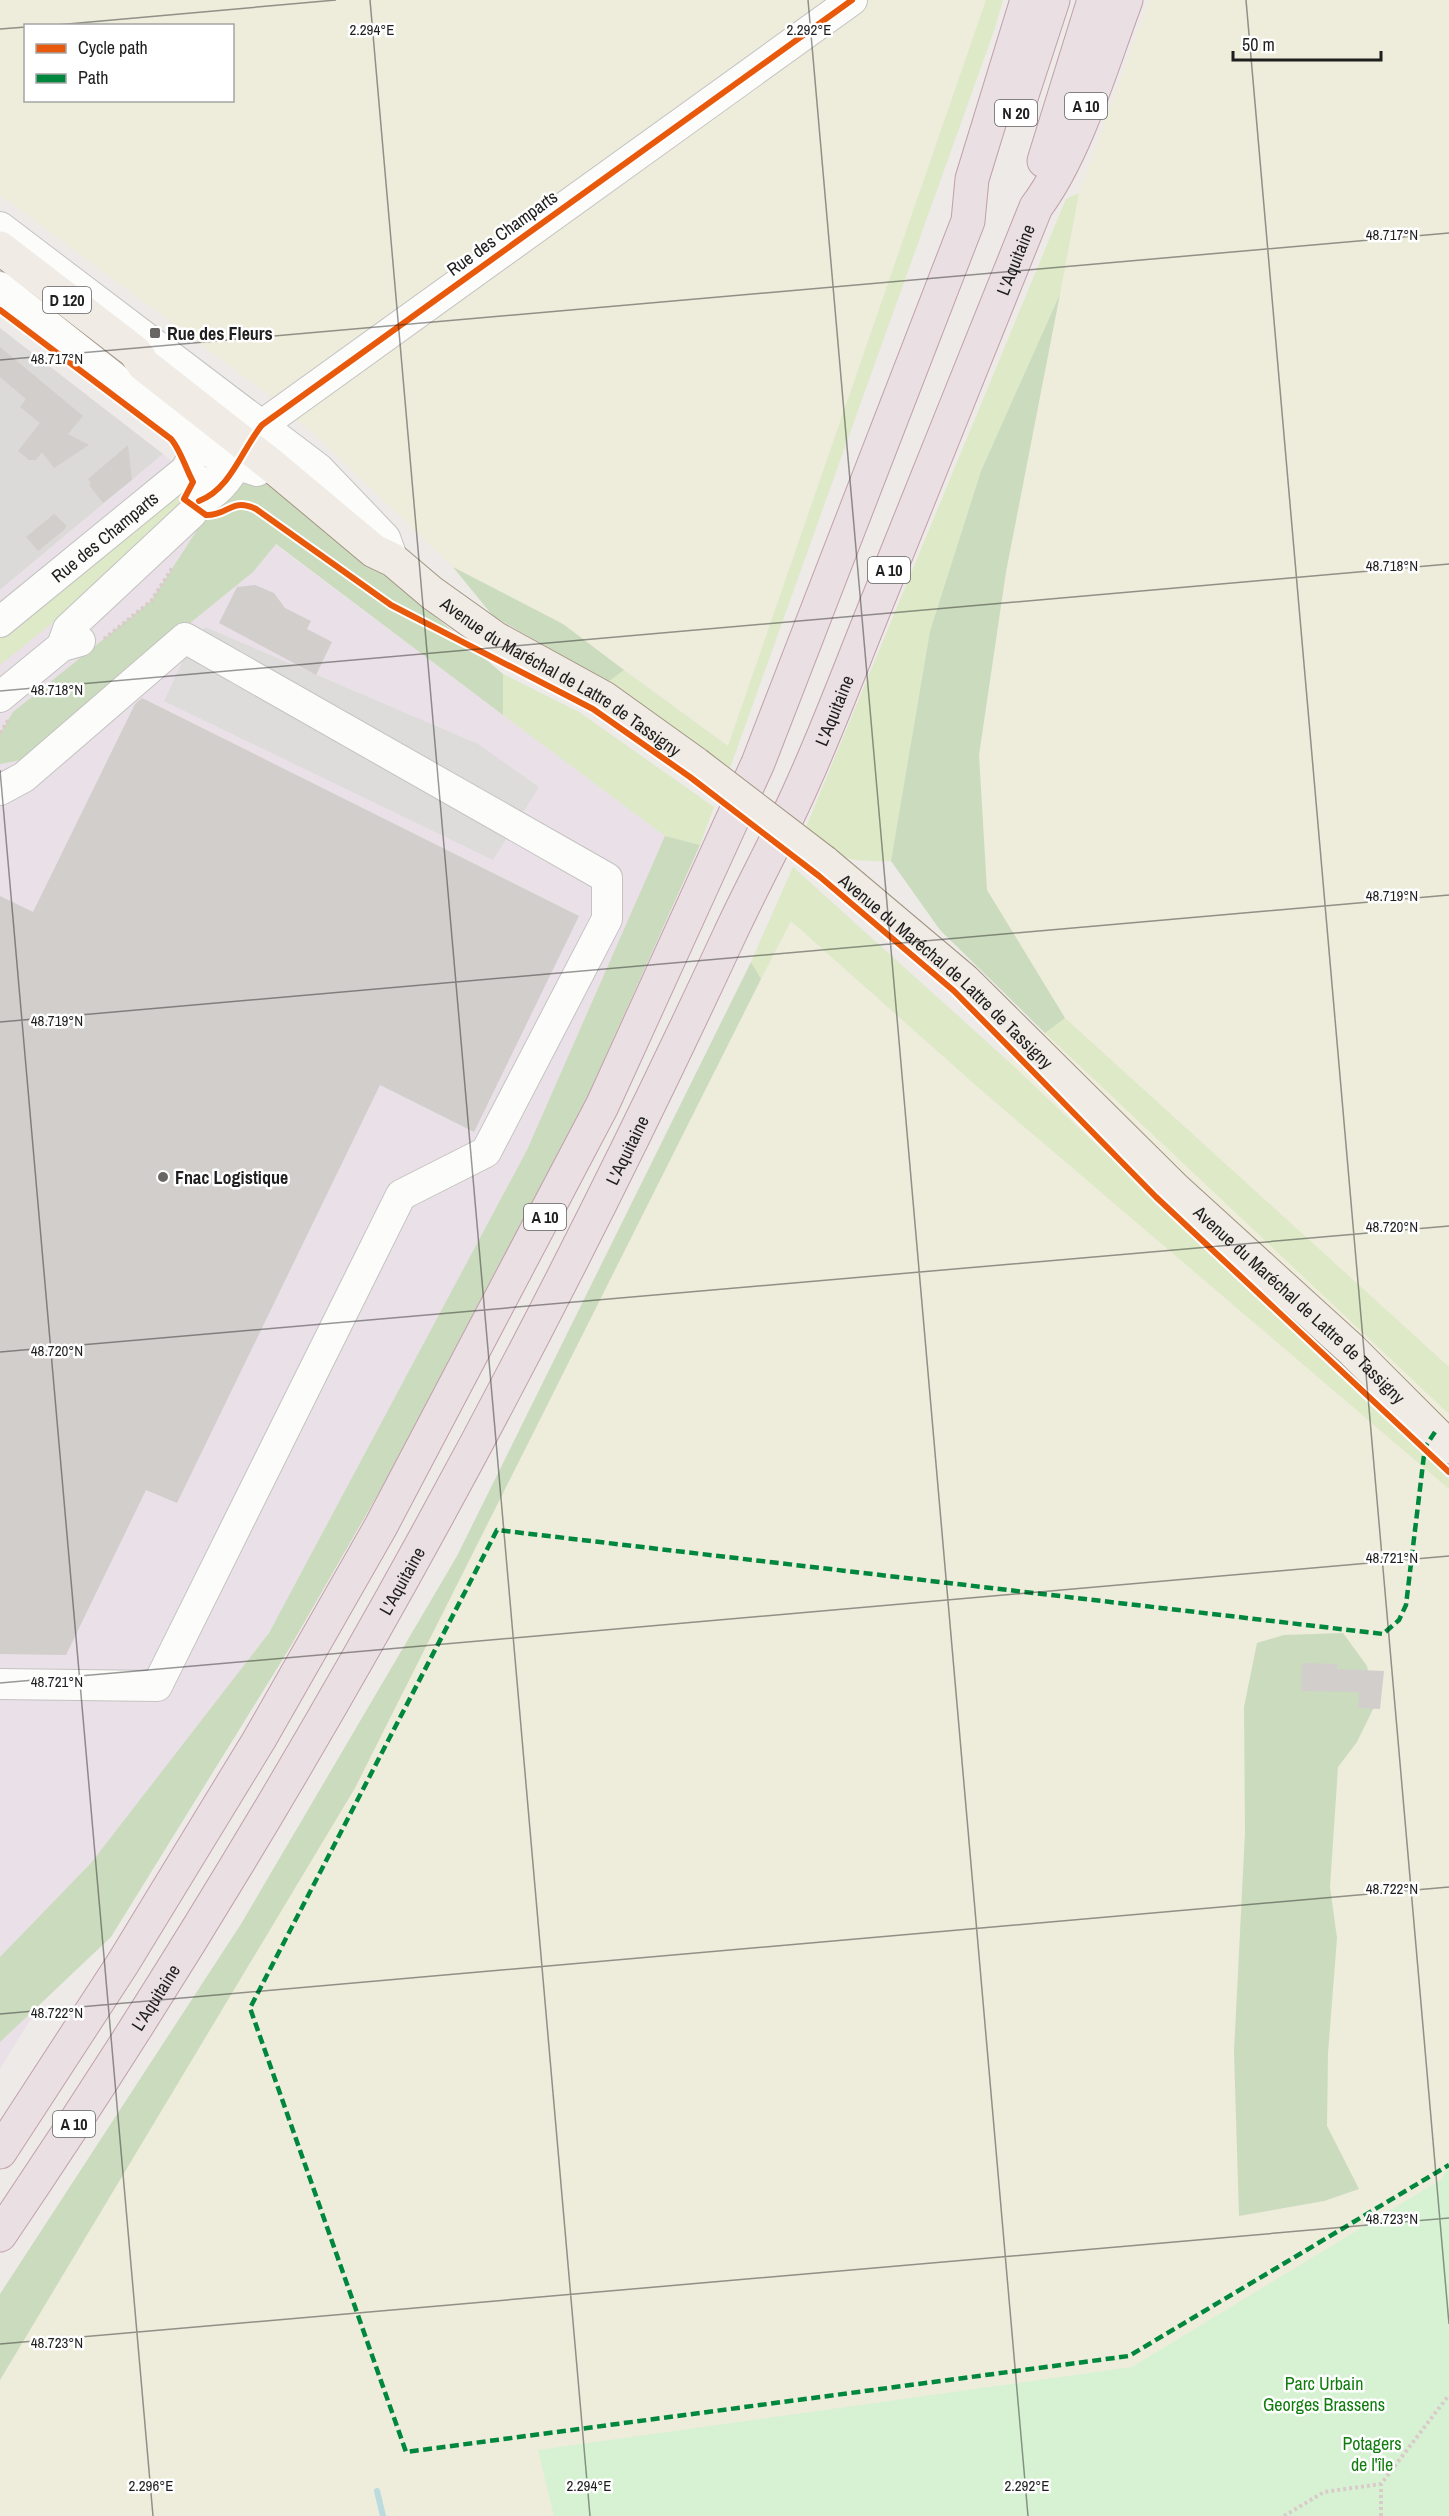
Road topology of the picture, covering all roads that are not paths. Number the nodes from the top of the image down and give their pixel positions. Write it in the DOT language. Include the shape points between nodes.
graph roads {
  1 [pos="852,0"];
  2 [pos="1027,0"];
  3 [pos="1053,0"];
  4 [pos="1094,0"];
  5 [pos="1126,0"];
  6 [pos="1036,207"];
  7 [pos="968,220"];
  8 [pos="0,227"];
  9 [pos="0,248"];
  10 [pos="0,287"];
  11 [pos="135,352"];
  12 [pos="232,441"];
  13 [pos="393,560"];
  14 [pos="0,622"];
  15 [pos="7,705"];
  16 [pos="0,790"];
  17 [pos="1449,1446"];
  18 [pos="0,1684"];
  19 [pos="0,2152"];
  20 [pos="0,2235"];
  1 -- 12 [label="street, Rue des Champarts"];
  2 -- 7 [label="highway, A 10" via="972,178"];
  3 -- 7 [label="highway, N 20" via="995,172"];
  4 -- 6 [label="highway, N 20" via="1050,137"];
  5 -- 6 [label="highway, L'Aquitaine / A 10" via="1070,148"];
  6 -- 20 [label="highway, L'Aquitaine / A 10" via="804,781 561,1286 380,1622 308,1744 147,2013"];
  7 -- 19 [label="highway, A 10" via="758,763 602,1106 387,1516 259,1740 123,1963"];
  8 -- 12 [label="street"];
  9 -- 11 [label="main road, Avenue du Maréchal de Lattre de Tassigny / D 120"];
  10 -- 12 [label="street, Avenue du Maréchal de Lattre de Tassigny"];
  11 -- 12 [label="main road, Avenue du Maréchal de Lattre de Tassigny" via="144,365"];
  11 -- 12 [label="main road, Avenue du Maréchal de Lattre de Tassigny / D 120" via="151,356"];
  12 -- 13 [label="main road, Avenue du Maréchal de Lattre de Tassigny" via="286,478 374,551"];
  12 -- 13 [label="main road, Avenue du Maréchal de Lattre de Tassigny / D 120" via="381,541"];
  12 -- 14 [label="street, Rue des Champarts" via="186,470"];
  12 -- 15 [label="street, Rue des Champarts" via="207,498 196,507 188,529 162,566 80,641 62,646"];
  13 -- 17 [label="main road, Avenue du Maréchal de Lattre de Tassigny / D 120, bridge" via="495,638 604,698 824,862 964,980 1175,1189 1352,1350"];
  16 -- 18 [label="street" via="24,777 185,638 607,878 607,919 486,1152 401,1195 157,1686"];
}
